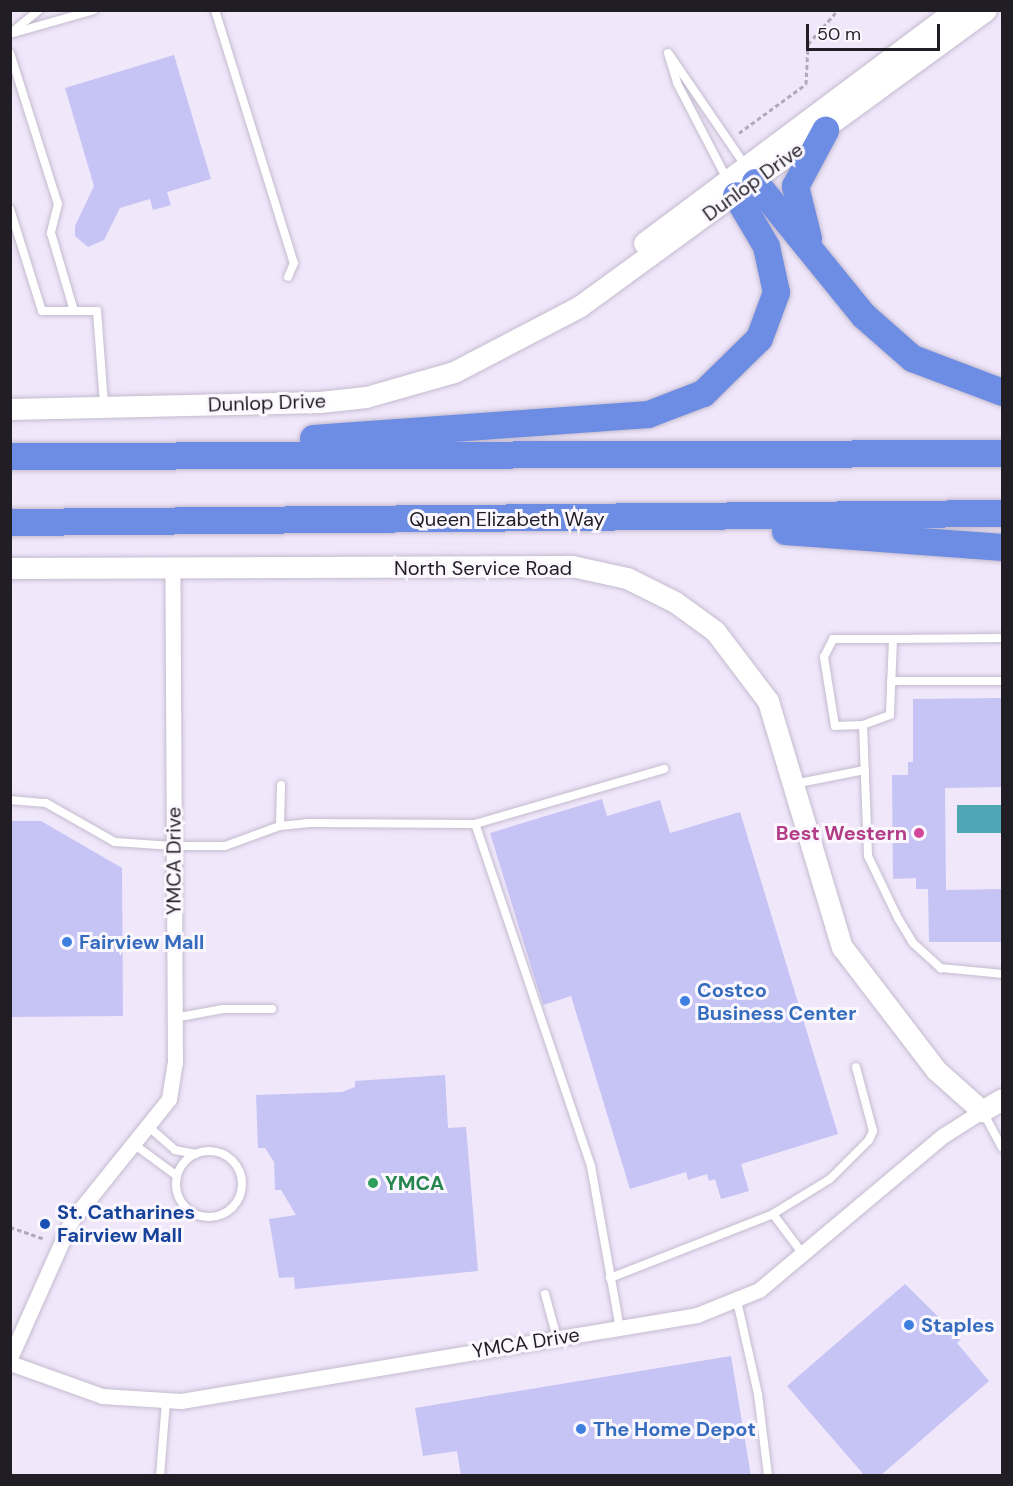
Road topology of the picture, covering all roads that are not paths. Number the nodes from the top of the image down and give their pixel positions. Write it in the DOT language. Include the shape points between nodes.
graph roads {
  1 [pos="39,10"];
  2 [pos="94,10"];
  3 [pos="215,10"];
  4 [pos="955,10"];
  5 [pos="986,10"];
  6 [pos="10,34"];
  7 [pos="10,53"];
  8 [pos="825,130"];
  9 [pos="741,182"];
  10 [pos="10,209"];
  11 [pos="829,276"];
  12 [pos="288,277"];
  13 [pos="74,311"];
  14 [pos="1002,392"];
  15 [pos="104,407"];
  16 [pos="10,409"];
  17 [pos="1002,453"];
  18 [pos="10,456"];
  19 [pos="58,456"];
  20 [pos="1002,513"];
  21 [pos="607,518"];
  22 [pos="10,522"];
  23 [pos="1002,548"];
  24 [pos="10,568"];
  25 [pos="172,568"];
  26 [pos="1002,638"];
  27 [pos="893,639"];
  28 [pos="891,681"];
  29 [pos="1002,681"];
  30 [pos="863,724"];
  31 [pos="664,769"];
  32 [pos="866,770"];
  33 [pos="793,784"];
  34 [pos="281,785"];
  35 [pos="10,800"];
  36 [pos="475,824"];
  37 [pos="280,826"];
  38 [pos="173,846"];
  39 [pos="1002,974"];
  40 [pos="272,1009"];
  41 [pos="174,1018"];
  42 [pos="856,1067"];
  43 [pos="1002,1099"];
  44 [pos="982,1110"];
  45 [pos="150,1128"];
  46 [pos="135,1145"];
  47 [pos="1002,1147"];
  48 [pos="196,1154"];
  49 [pos="177,1176"];
  50 [pos="773,1214"];
  51 [pos="804,1255"];
  52 [pos="610,1278"];
  53 [pos="544,1294"];
  54 [pos="737,1301"];
  55 [pos="620,1329"];
  56 [pos="557,1338"];
  57 [pos="10,1361"];
  58 [pos="166,1401"];
  59 [pos="160,1476"];
  60 [pos="768,1476"];
  1 -- 6 [label="lane"];
  2 -- 6 [label="lane"];
  3 -- 12 [label="lane" via="294,263"];
  4 -- 9 [label="street, Dunlop Drive"];
  5 -- 8 [label="street, Dunlop Drive"];
  7 -- 13 [label="lane" via="58,204 51,233"];
  8 -- 9 [label="street, Dunlop Drive"];
  8 -- 11 [label="highway" via="800,170 795,201 802,227"];
  9 -- 9 [label="lane" via="730,140 668,53 677,83"];
  9 -- 11 [label="highway"];
  9 -- 15 [label="street, Dunlop Drive" via="580,306 454,372 366,397"];
  9 -- 19 [label="highway" via="775,271 771,314 741,361 703,393 648,414"];
  10 -- 13 [label="lane" via="42,311"];
  11 -- 14 [label="highway" via="912,358"];
  13 -- 15 [label="lane" via="97,311"];
  15 -- 16 [label="street, Dunlop Drive"];
  17 -- 19 [label="highway"];
  18 -- 19 [label="highway"];
  20 -- 21 [label="highway, Queen Elizabeth Way"];
  21 -- 22 [label="highway, Queen Elizabeth Way"];
  21 -- 23 [label="highway"];
  24 -- 25 [label="street, North Service Road"];
  25 -- 33 [label="street, North Service Road" via="572,566 627,578 715,631 742,662 768,701"];
  25 -- 38 [label="street, YMCA Drive"];
  26 -- 27 [label="lane"];
  27 -- 28 [label="lane"];
  27 -- 30 [label="lane" via="833,639 824,657 835,726"];
  28 -- 29 [label="lane"];
  28 -- 30 [label="lane" via="890,715"];
  30 -- 32 [label="lane"];
  31 -- 36 [label="lane"];
  32 -- 33 [label="lane"];
  32 -- 39 [label="lane" via="868,856 913,943 941,968"];
  33 -- 44 [label="street, North Service Road" via="842,947 920,1052"];
  34 -- 37 [label="lane"];
  35 -- 38 [label="lane" via="46,803 115,842"];
  36 -- 37 [label="lane"];
  36 -- 52 [label="lane" via="591,1166"];
  37 -- 38 [label="lane" via="225,846"];
  38 -- 41 [label="street, YMCA Drive"];
  40 -- 41 [label="lane" via="223,1009"];
  41 -- 45 [label="street, YMCA Drive" via="169,1099"];
  42 -- 50 [label="lane" via="873,1131 869,1140 830,1179"];
  43 -- 44 [label="street"];
  44 -- 47 [label="lane"];
  44 -- 51 [label="street, YMCA Drive" via="944,1135"];
  45 -- 46 [label="street, YMCA Drive"];
  45 -- 48 [label="lane" via="175,1150"];
  46 -- 49 [label="lane"];
  46 -- 57 [label="street, YMCA Drive" via="57,1244"];
  48 -- 49 [label="lane"];
  48 -- 49 [label="lane" via="218,1152 234,1163 242,1182 231,1209 213,1217 194,1214 177,1194"];
  50 -- 51 [label="lane"];
  50 -- 52 [label="lane"];
  51 -- 54 [label="street, YMCA Drive"];
  52 -- 55 [label="lane"];
  53 -- 56 [label="lane"];
  54 -- 55 [label="street, YMCA Drive" via="696,1315"];
  54 -- 60 [label="lane" via="758,1394"];
  55 -- 56 [label="street, YMCA Drive"];
  56 -- 58 [label="street, YMCA Drive"];
  57 -- 58 [label="street, YMCA Drive" via="102,1396"];
  58 -- 59 [label="lane"];
}
